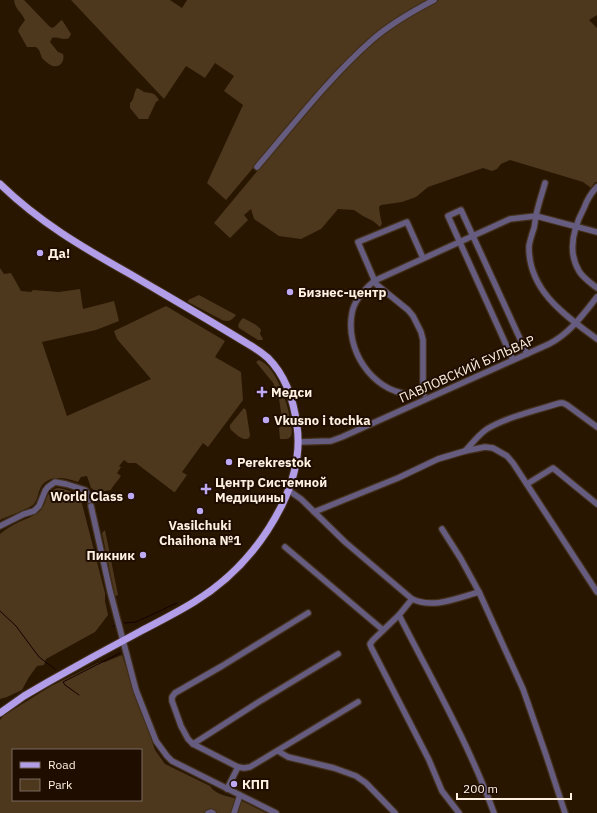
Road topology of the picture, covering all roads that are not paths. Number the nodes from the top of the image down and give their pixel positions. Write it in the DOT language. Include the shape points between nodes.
graph roads {
  1 [pos="434,0"];
  2 [pos="257,167"];
  3 [pos="545,183"];
  4 [pos="0,184"];
  5 [pos="597,187"];
  6 [pos="536,216"];
  7 [pos="576,226"];
  8 [pos="597,232"];
  9 [pos="472,236"];
  10 [pos="459,242"];
  11 [pos="423,258"];
  12 [pos="374,281"];
  13 [pos="597,288"];
  14 [pos="597,297"];
  15 [pos="576,324"];
  16 [pos="597,339"];
  17 [pos="527,354"];
  18 [pos="513,360"];
  19 [pos="423,392"];
  20 [pos="427,399"];
  21 [pos="597,427"];
  22 [pos="299,442"];
  23 [pos="465,451"];
  24 [pos="527,484"];
  25 [pos="288,490"];
  26 [pos="89,500"];
  27 [pos="597,504"];
  28 [pos="91,506"];
  29 [pos="314,512"];
  30 [pos="0,526"];
  31 [pos="442,529"];
  32 [pos="285,547"];
  33 [pos="479,592"];
  34 [pos="597,592"];
  35 [pos="412,599"];
  36 [pos="308,612"];
  37 [pos="399,615"];
  38 [pos="383,630"];
  39 [pos="123,641"];
  40 [pos="338,654"];
  41 [pos="358,702"];
  42 [pos="0,713"];
  43 [pos="193,744"];
  44 [pos="278,751"];
  45 [pos="238,767"];
  46 [pos="227,789"];
  47 [pos="240,795"];
  48 [pos="208,813"];
  49 [pos="213,813"];
  50 [pos="234,813"];
  51 [pos="276,813"];
  52 [pos="396,813"];
  53 [pos="460,813"];
  54 [pos="494,813"];
  55 [pos="564,813"];
  1 -- 2 [label="street" via="392,25 344,66"];
  3 -- 6 [label="street"];
  4 -- 22 [label="main road" via="54,229 265,356 285,381 297,422"];
  5 -- 7 [label="street" via="589,197"];
  6 -- 7 [label="street"];
  6 -- 9 [label="street" via="510,219"];
  6 -- 15 [label="street" via="530,246 534,274 554,306"];
  7 -- 8 [label="street"];
  7 -- 13 [label="street" via="572,248 575,262 580,272"];
  9 -- 10 [label="street"];
  9 -- 10 [label="street" via="461,210 448,216"];
  9 -- 17 [label="street"];
  10 -- 11 [label="street"];
  10 -- 18 [label="street"];
  11 -- 12 [label="street"];
  11 -- 12 [label="street" via="407,222 358,242"];
  12 -- 19 [label="street" via="408,310 418,324 423,340"];
  12 -- 19 [label="street" via="356,301 352,312 353,343 362,365 375,380 386,387 409,394"];
  14 -- 15 [label="street, ПАВЛОВСКИЙ БУЛЬВАР"];
  15 -- 16 [label="street"];
  15 -- 17 [label="street, ПАВЛОВСКИЙ БУЛЬВАР" via="554,342"];
  17 -- 18 [label="street, ПАВЛОВСКИЙ БУЛЬВАР"];
  18 -- 20 [label="street, ПАВЛОВСКИЙ БУЛЬВАР"];
  19 -- 20 [label="street"];
  20 -- 22 [label="street, ПАВЛОВСКИЙ БУЛЬВАР" via="342,438"];
  21 -- 23 [label="street" via="567,405 560,403 510,419 486,430"];
  22 -- 25 [label="main road" via="296,465"];
  23 -- 24 [label="street" via="493,448 507,456"];
  23 -- 29 [label="street" via="438,459"];
  24 -- 27 [label="street" via="554,468"];
  24 -- 34 [label="street"];
  25 -- 29 [label="street"];
  25 -- 39 [label="main road" via="274,520 259,543 222,582 194,602"];
  26 -- 30 [label="street" via="85,490 55,482 44,491 39,506 34,511"];
  28 -- 39 [label="street"];
  29 -- 35 [label="street"];
  31 -- 33 [label="street"];
  32 -- 38 [label="street"];
  33 -- 35 [label="street" via="429,604"];
  33 -- 55 [label="street" via="522,689"];
  35 -- 37 [label="street"];
  36 -- 43 [label="street" via="175,693 172,701 181,726"];
  37 -- 38 [label="street"];
  37 -- 54 [label="street" via="457,726"];
  38 -- 53 [label="street" via="371,642 371,647 429,760 442,791"];
  39 -- 42 [label="main road" via="24,696"];
  39 -- 46 [label="street" via="136,690 161,749 172,761"];
  40 -- 43 [label="street"];
  41 -- 44 [label="street"];
  43 -- 45 [label="street"];
  44 -- 45 [label="street" via="250,767"];
  44 -- 52 [label="street" via="288,757 356,776"];
  45 -- 46 [label="street"];
  46 -- 47 [label="street"];
  47 -- 50 [label="street"];
  47 -- 51 [label="street"];
  48 -- 49 [label="street"];
}
